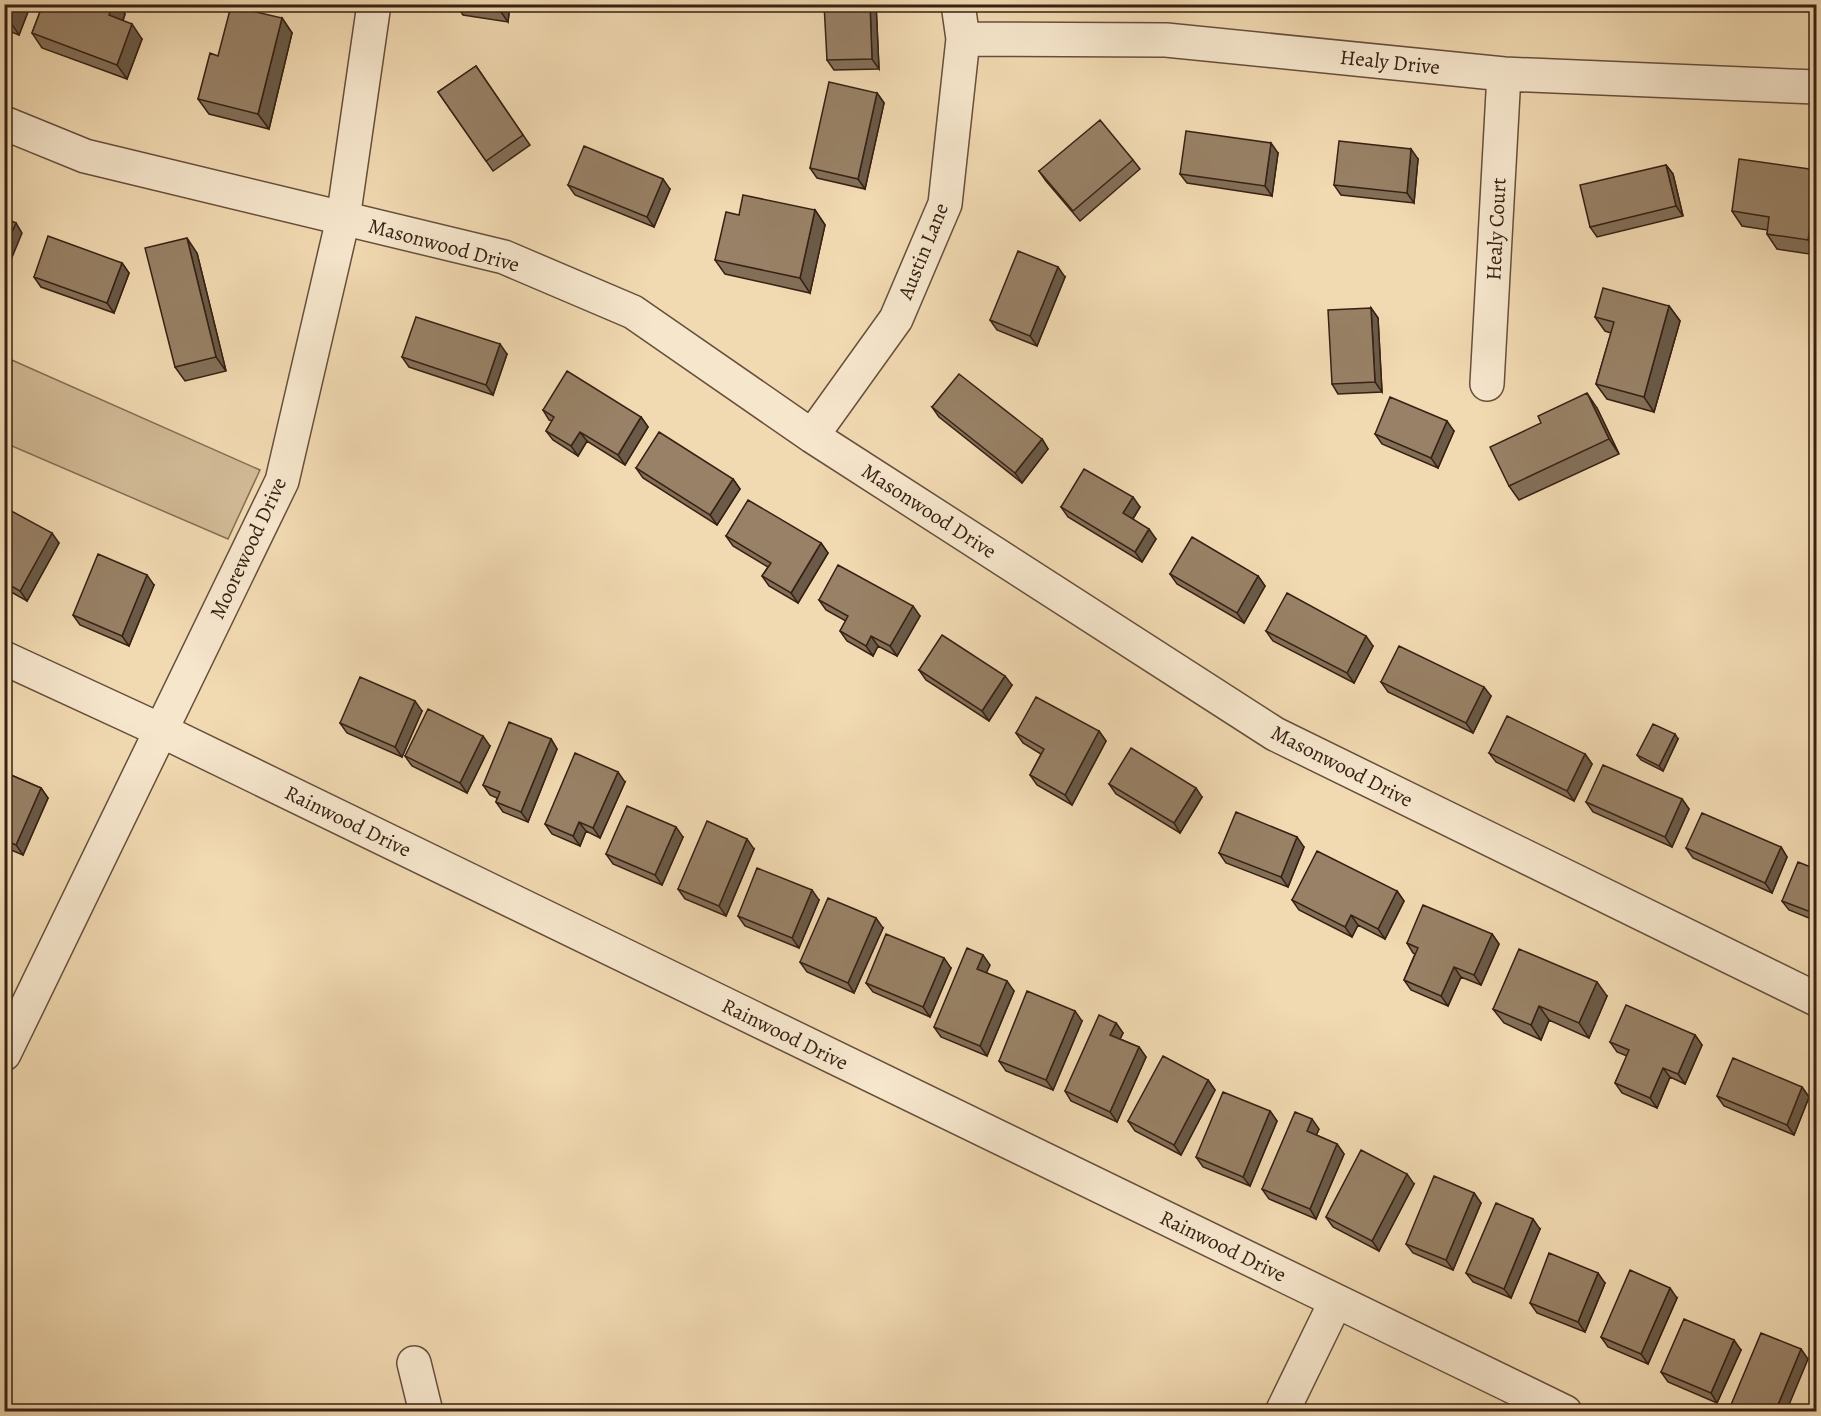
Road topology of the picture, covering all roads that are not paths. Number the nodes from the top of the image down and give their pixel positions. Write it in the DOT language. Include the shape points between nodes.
graph roads {
  1 [pos="374,4"];
  2 [pos="958,4"];
  3 [pos="963,39"];
  4 [pos="1504,74"];
  5 [pos="1816,87"];
  6 [pos="4,123"];
  7 [pos="343,219"];
  8 [pos="1487,384"];
  9 [pos="812,436"];
  10 [pos="4,658"];
  11 [pos="160,730"];
  12 [pos="1816,999"];
  13 [pos="4,1054"];
  14 [pos="1336,1301"];
  15 [pos="414,1363"];
  16 [pos="426,1412"];
  17 [pos="1282,1412"];
  18 [pos="1565,1412"];
  1 -- 7 [label="street, Moorewood Drive"];
  2 -- 3 [label="street, Austin Lane"];
  3 -- 4 [label="street, Healy Drive" via="1166,40"];
  3 -- 9 [label="street, Austin Lane" via="945,204 896,319"];
  4 -- 5 [label="street, Healy Drive"];
  4 -- 8 [label="street, Healy Court"];
  6 -- 7 [label="street, Masonwood Drive" via="85,156"];
  7 -- 9 [label="street, Masonwood Drive" via="504,256 633,312"];
  7 -- 11 [label="street, Moorewood Drive" via="282,481"];
  9 -- 12 [label="street, Masonwood Drive" via="1275,734"];
  10 -- 11 [label="street, Rainwood Drive"];
  11 -- 13 [label="street, Moorewood Drive"];
  11 -- 14 [label="street, Rainwood Drive"];
  14 -- 17 [label="street"];
  14 -- 18 [label="street, Rainwood Drive"];
  15 -- 16 [label="street"];
}
